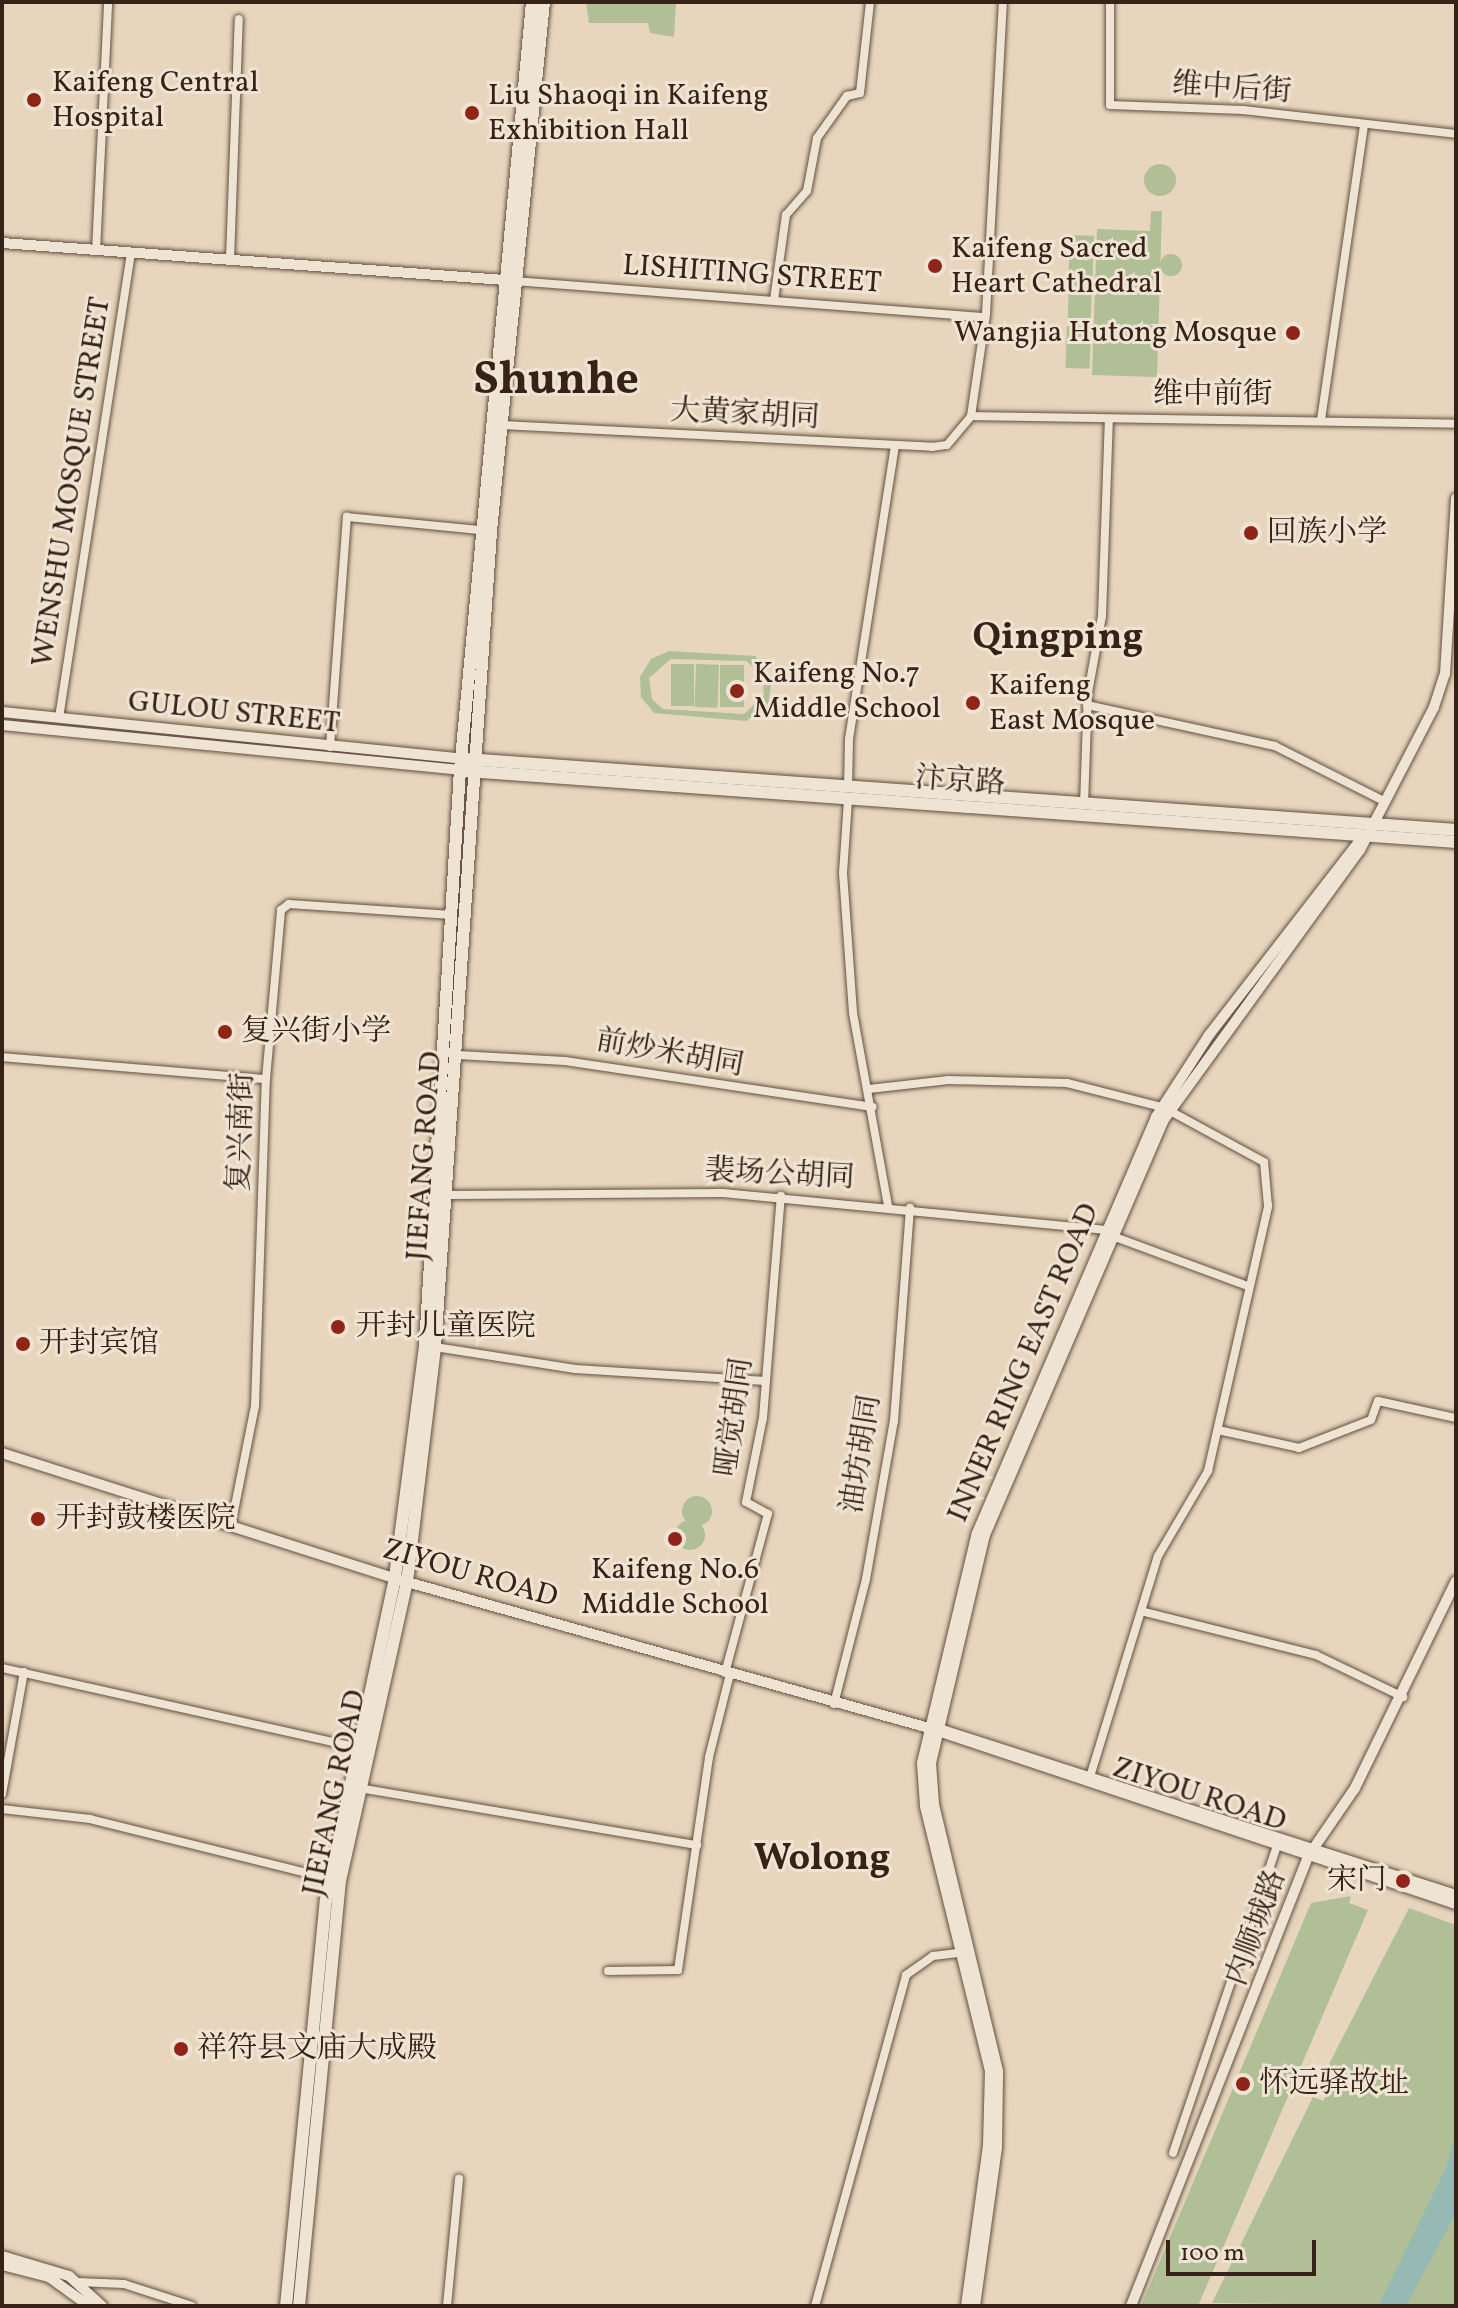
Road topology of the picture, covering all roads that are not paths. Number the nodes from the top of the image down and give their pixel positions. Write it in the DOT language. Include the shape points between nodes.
graph roads {
  1 [pos="108,2"];
  2 [pos="532,2"];
  3 [pos="544,2"];
  4 [pos="870,2"];
  5 [pos="1003,2"];
  6 [pos="1110,2"];
  7 [pos="239,19"];
  8 [pos="1364,127"];
  9 [pos="1456,134"];
  10 [pos="2,243"];
  11 [pos="96,251"];
  12 [pos="131,253"];
  13 [pos="230,259"];
  14 [pos="510,280"];
  15 [pos="774,300"];
  16 [pos="985,317"];
  17 [pos="971,416"];
  18 [pos="1109,419"];
  19 [pos="1321,420"];
  20 [pos="1456,424"];
  21 [pos="502,425"];
  22 [pos="895,446"];
  23 [pos="1456,498"];
  24 [pos="480,530"];
  25 [pos="1087,705"];
  26 [pos="2,712"];
  27 [pos="59,718"];
  28 [pos="2,725"];
  29 [pos="330,747"];
  30 [pos="467,765"];
  31 [pos="848,794"];
  32 [pos="1384,801"];
  33 [pos="1084,806"];
  34 [pos="1367,830"];
  35 [pos="1456,830"];
  36 [pos="1456,842"];
  37 [pos="452,915"];
  38 [pos="458,1055"];
  39 [pos="2,1057"];
  40 [pos="266,1079"];
  41 [pos="869,1089"];
  42 [pos="873,1107"];
  43 [pos="1166,1109"];
  44 [pos="451,1195"];
  45 [pos="781,1196"];
  46 [pos="888,1206"];
  47 [pos="910,1208"];
  48 [pos="1109,1233"];
  49 [pos="1245,1285"];
  50 [pos="435,1347"];
  51 [pos="766,1381"];
  52 [pos="1456,1418"];
  53 [pos="1218,1430"];
  54 [pos="2,1453"];
  55 [pos="231,1526"];
  56 [pos="401,1580"];
  57 [pos="1456,1581"];
  58 [pos="1145,1612"];
  59 [pos="2,1668"];
  60 [pos="24,1672"];
  61 [pos="727,1674"];
  62 [pos="1403,1697"];
  63 [pos="833,1704"];
  64 [pos="935,1730"];
  65 [pos="356,1747"];
  66 [pos="1089,1780"];
  67 [pos="359,1788"];
  68 [pos="2,1794"];
  69 [pos="2,1809"];
  70 [pos="697,1845"];
  71 [pos="1277,1845"];
  72 [pos="1312,1852"];
  73 [pos="330,1879"];
  74 [pos="1456,1895"];
  75 [pos="1456,1904"];
  76 [pos="964,1952"];
  77 [pos="608,1971"];
  78 [pos="1216,2035"];
  79 [pos="1240,2043"];
  80 [pos="1173,2153"];
  81 [pos="459,2179"];
  82 [pos="2,2256"];
  83 [pos="2,2265"];
  84 [pos="78,2282"];
  85 [pos="89,2306"];
  86 [pos="102,2306"];
  87 [pos="192,2306"];
  88 [pos="286,2306"];
  89 [pos="299,2306"];
  90 [pos="447,2306"];
  91 [pos="815,2306"];
  92 [pos="966,2306"];
  93 [pos="975,2306"];
  94 [pos="1131,2306"];
  1 -- 11 [label="street"];
  2 -- 14 [label="main road, JIEFANG ROAD"];
  3 -- 14 [label="main road, JIEFANG ROAD"];
  4 -- 15 [label="street" via="860,93 844,99 817,138 807,191 786,215"];
  5 -- 16 [label="street"];
  6 -- 8 [label="street, 维中后街" via="1107,104 1243,110"];
  7 -- 13 [label="street"];
  8 -- 9 [label="street, 维中后街"];
  8 -- 19 [label="street"];
  10 -- 11 [label="street"];
  11 -- 12 [label="street"];
  12 -- 13 [label="street"];
  12 -- 27 [label="street, WENSHU MOSQUE STREET"];
  13 -- 14 [label="street"];
  14 -- 15 [label="street, LISHITING STREET"];
  14 -- 21 [label="main road, JIEFANG ROAD"];
  14 -- 24 [label="main road, JIEFANG ROAD"];
  15 -- 16 [label="street, LISHITING STREET"];
  16 -- 17 [label="street"];
  17 -- 18 [label="street, 维中前街"];
  17 -- 22 [label="street, 大黄家胡同" via="947,445"];
  18 -- 19 [label="street, 维中前街"];
  18 -- 25 [label="street" via="1102,616"];
  19 -- 20 [label="street, 维中前街"];
  21 -- 22 [label="street, 大黄家胡同"];
  21 -- 30 [label="main road, JIEFANG ROAD"];
  22 -- 31 [label="street" via="849,739"];
  23 -- 32 [label="street, INNER RING EAST ROAD" via="1442,690"];
  24 -- 29 [label="street" via="347,517"];
  24 -- 30 [label="main road, JIEFANG ROAD"];
  25 -- 32 [label="street" via="1275,746"];
  25 -- 33 [label="street"];
  26 -- 27 [label="street, GULOU STREET"];
  27 -- 29 [label="street, GULOU STREET"];
  28 -- 30 [label="street, GULOU STREET"];
  29 -- 30 [label="street, GULOU STREET"];
  30 -- 31 [label="main road, 汴京路"];
  30 -- 37 [label="main road, JIEFANG ROAD"];
  30 -- 38 [label="main road, JIEFANG ROAD"];
  31 -- 33 [label="main road, 汴京路"];
  31 -- 34 [label="main road, 汴京路"];
  31 -- 41 [label="street" via="845,911"];
  32 -- 34 [label="street, INNER RING EAST ROAD"];
  33 -- 34 [label="main road, 汴京路"];
  34 -- 35 [label="main road, 汴京路"];
  34 -- 36 [label="main road, 汴京路"];
  34 -- 43 [label="street, INNER RING EAST ROAD"];
  37 -- 40 [label="street, 复兴南街" via="289,904 281,910"];
  37 -- 56 [label="main road, JIEFANG ROAD" via="435,1223"];
  38 -- 42 [label="street, 前炒米胡同" via="565,1061"];
  38 -- 44 [label="main road, JIEFANG ROAD"];
  39 -- 40 [label="street"];
  40 -- 55 [label="street, 复兴南街" via="255,1406"];
  41 -- 42 [label="street"];
  41 -- 43 [label="street" via="948,1080 1067,1083"];
  42 -- 46 [label="street"];
  43 -- 48 [label="street, INNER RING EAST ROAD"];
  43 -- 49 [label="street" via="1268,1167 1268,1206"];
  44 -- 45 [label="street, 裴场公胡同"];
  44 -- 50 [label="main road, JIEFANG ROAD"];
  45 -- 46 [label="street, 裴场公胡同"];
  45 -- 51 [label="street, 哑觉胡同"];
  46 -- 47 [label="street, 裴场公胡同"];
  47 -- 48 [label="street, 裴场公胡同"];
  47 -- 63 [label="street, 油坊胡同" via="894,1421 866,1579"];
  48 -- 49 [label="street, 裴场公胡同"];
  48 -- 64 [label="street, INNER RING EAST ROAD" via="994,1508"];
  49 -- 53 [label="street"];
  50 -- 51 [label="street" via="575,1369"];
  50 -- 56 [label="main road, JIEFANG ROAD"];
  51 -- 61 [label="street, 哑觉胡同" via="746,1502 768,1514"];
  52 -- 53 [label="street" via="1378,1401 1363,1425 1299,1448"];
  53 -- 58 [label="street" via="1208,1471 1158,1556"];
  54 -- 55 [label="street, ZIYOU ROAD"];
  55 -- 56 [label="street, ZIYOU ROAD"];
  56 -- 61 [label="street, ZIYOU ROAD"];
  56 -- 65 [label="main road, JIEFANG ROAD"];
  56 -- 67 [label="main road, JIEFANG ROAD"];
  57 -- 62 [label="street, 内顺城路"];
  58 -- 62 [label="street" via="1316,1655"];
  58 -- 66 [label="street" via="1106,1711"];
  59 -- 60 [label="street"];
  60 -- 65 [label="street"];
  60 -- 68 [label="street"];
  61 -- 63 [label="street, ZIYOU ROAD"];
  61 -- 70 [label="street"];
  62 -- 72 [label="street, 内顺城路"];
  63 -- 64 [label="street, ZIYOU ROAD"];
  64 -- 66 [label="street, ZIYOU ROAD"];
  64 -- 76 [label="street, INNER RING EAST ROAD" via="925,1806"];
  64 -- 93 [label="street, INNER RING EAST ROAD" via="934,1804 998,2071 997,2147"];
  65 -- 73 [label="main road, JIEFANG ROAD"];
  66 -- 71 [label="street, ZIYOU ROAD"];
  66 -- 72 [label="street, ZIYOU ROAD"];
  67 -- 70 [label="street"];
  67 -- 89 [label="main road, JIEFANG ROAD" via="337,1904"];
  69 -- 73 [label="street" via="90,1819"];
  70 -- 77 [label="street" via="678,1970"];
  71 -- 72 [label="street, ZIYOU ROAD"];
  71 -- 78 [label="street"];
  72 -- 74 [label="street, ZIYOU ROAD"];
  72 -- 75 [label="street, ZIYOU ROAD"];
  72 -- 79 [label="street, 内顺城路"];
  73 -- 88 [label="main road, JIEFANG ROAD"];
  76 -- 91 [label="street" via="933,1956 906,1975"];
  76 -- 92 [label="street, INNER RING EAST ROAD" via="990,2089"];
  78 -- 79 [label="street"];
  78 -- 80 [label="street"];
  79 -- 94 [label="street, 内顺城路"];
  81 -- 90 [label="street"];
  82 -- 84 [label="street"];
  83 -- 85 [label="street" via="49,2277"];
  84 -- 86 [label="street"];
  84 -- 87 [label="street" via="132,2286"];
}
